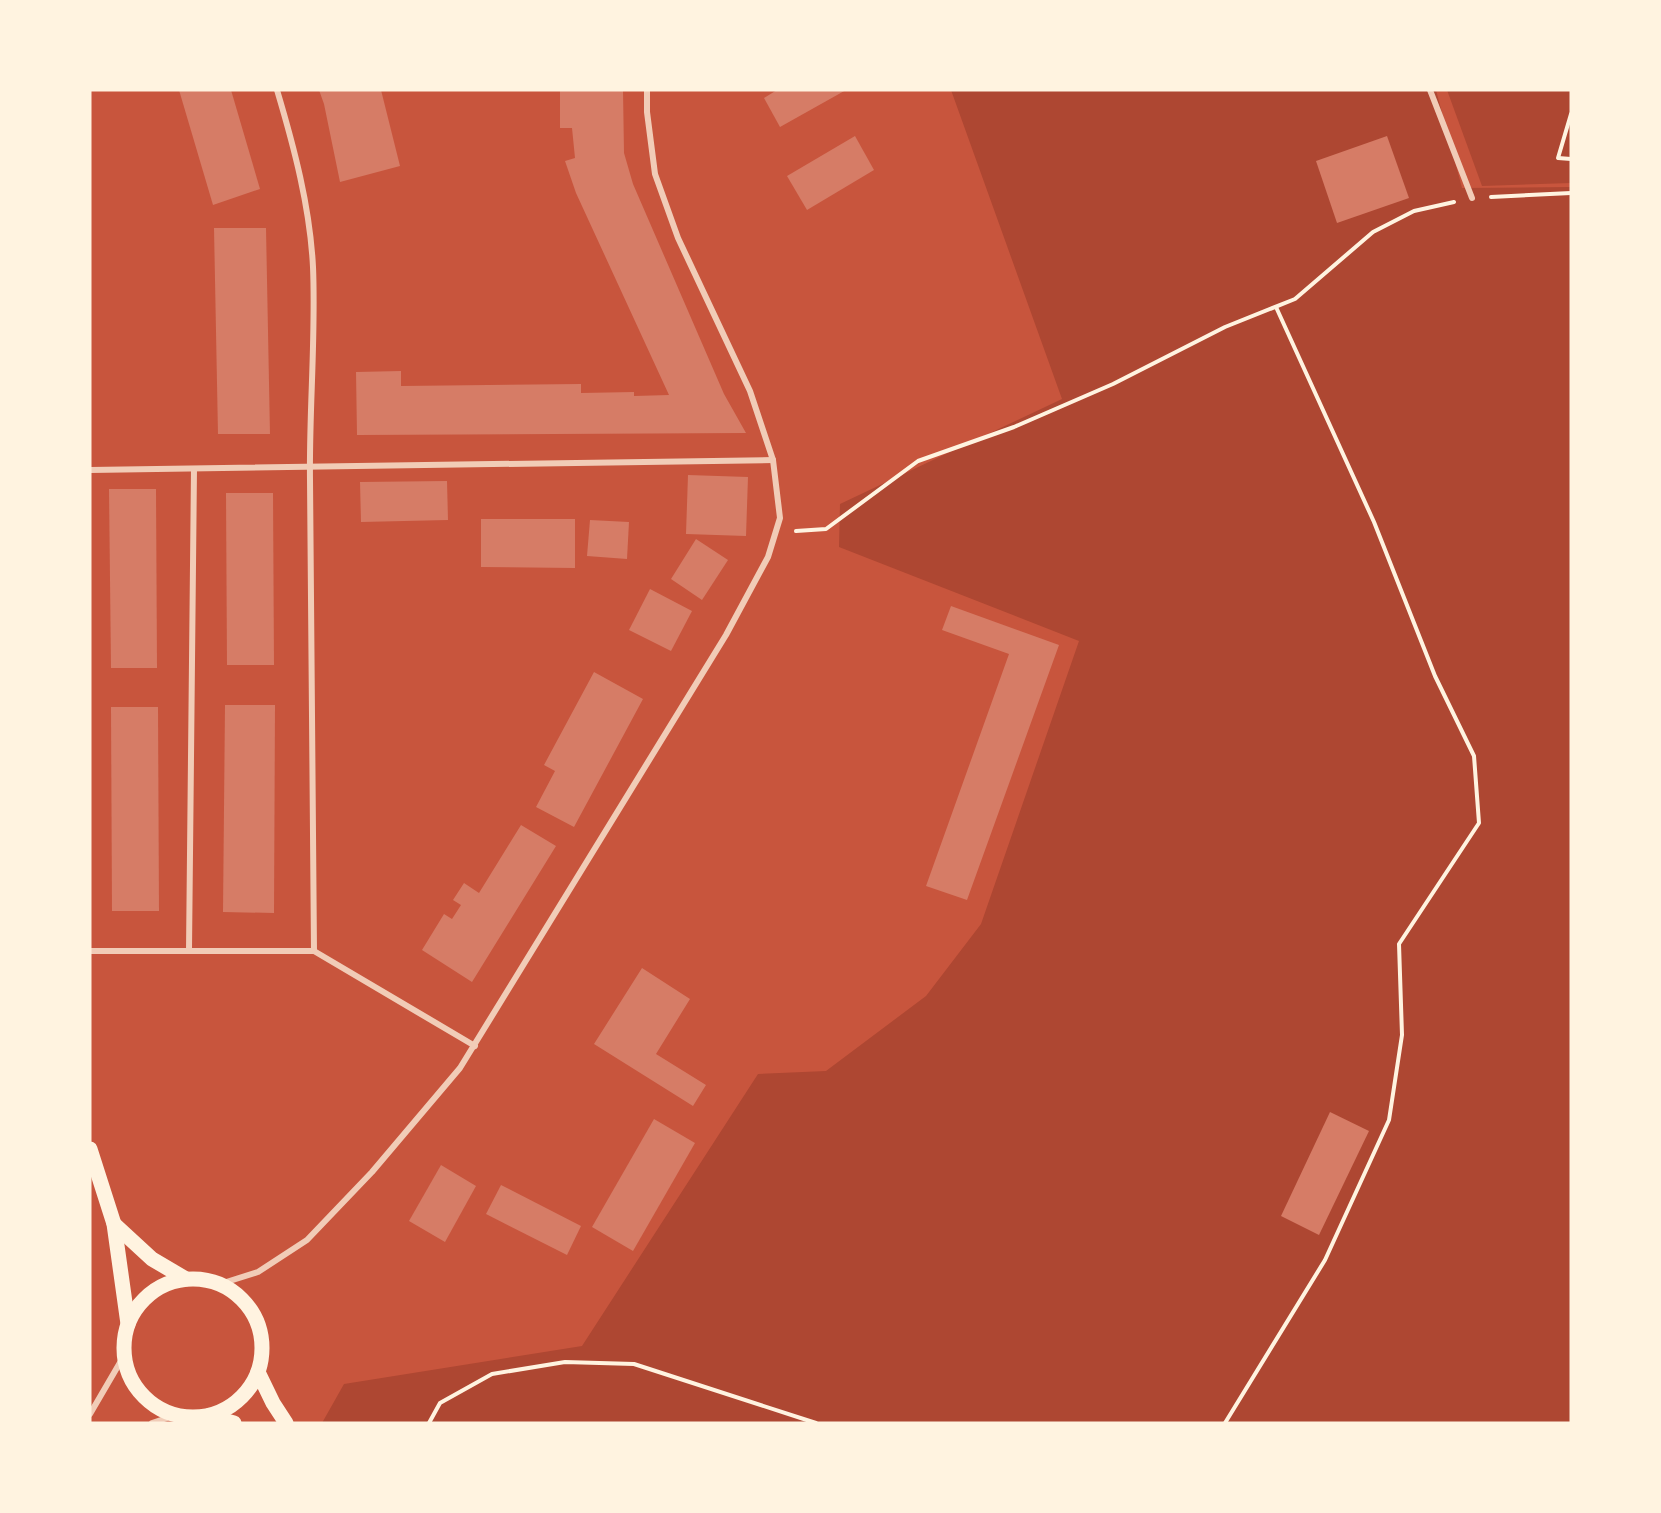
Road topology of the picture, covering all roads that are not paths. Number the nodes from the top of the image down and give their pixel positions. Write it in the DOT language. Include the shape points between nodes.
graph roads {
  1 [pos="277,90"];
  2 [pos="647,90"];
  3 [pos="1430,90"];
  4 [pos="1472,198"];
  5 [pos="773,460"];
  6 [pos="310,466"];
  7 [pos="194,469"];
  8 [pos="90,470"];
  9 [pos="189,950"];
  10 [pos="90,951"];
  11 [pos="314,951"];
  12 [pos="475,1046"];
  13 [pos="90,1149"];
  14 [pos="114,1224"];
  15 [pos="186,1279"];
  16 [pos="220,1284"];
  17 [pos="128,1324"];
  18 [pos="124,1354"];
  19 [pos="258,1372"];
  20 [pos="92,1407"];
  21 [pos="90,1414"];
  22 [pos="176,1415"];
  23 [pos="208,1416"];
  24 [pos="152,1423"];
  25 [pos="234,1423"];
  26 [pos="286,1423"];
  1 -- 6 [label="street" via="304,198 313,265"];
  2 -- 5 [label="street" via="655,174 678,238 750,391"];
  3 -- 4 [label="street"];
  5 -- 6 [label="street"];
  5 -- 12 [label="street" via="780,518 768,557 726,635"];
  6 -- 7 [label="street"];
  6 -- 11 [label="street"];
  7 -- 8 [label="street"];
  7 -- 9 [label="street"];
  9 -- 10 [label="street"];
  9 -- 11 [label="street"];
  11 -- 12 [label="street"];
  12 -- 16 [label="street" via="372,1172 307,1240 258,1272"];
  13 -- 14 [label="main road"];
  14 -- 15 [label="main road" via="152,1259"];
  14 -- 17 [label="main road"];
  15 -- 16 [label="main road"];
  15 -- 17 [label="main road" via="151,1294 137,1307"];
  16 -- 19 [label="main road" via="235,1293 256,1320 261,1346"];
  17 -- 18 [label="main road"];
  18 -- 20 [label="street"];
  18 -- 22 [label="main road" via="141,1394 160,1409"];
  19 -- 23 [label="main road" via="238,1400"];
  19 -- 26 [label="main road"];
  20 -- 21 [label="street"];
  22 -- 23 [label="main road"];
  22 -- 24 [label="street"];
  23 -- 25 [label="main road"];
}
